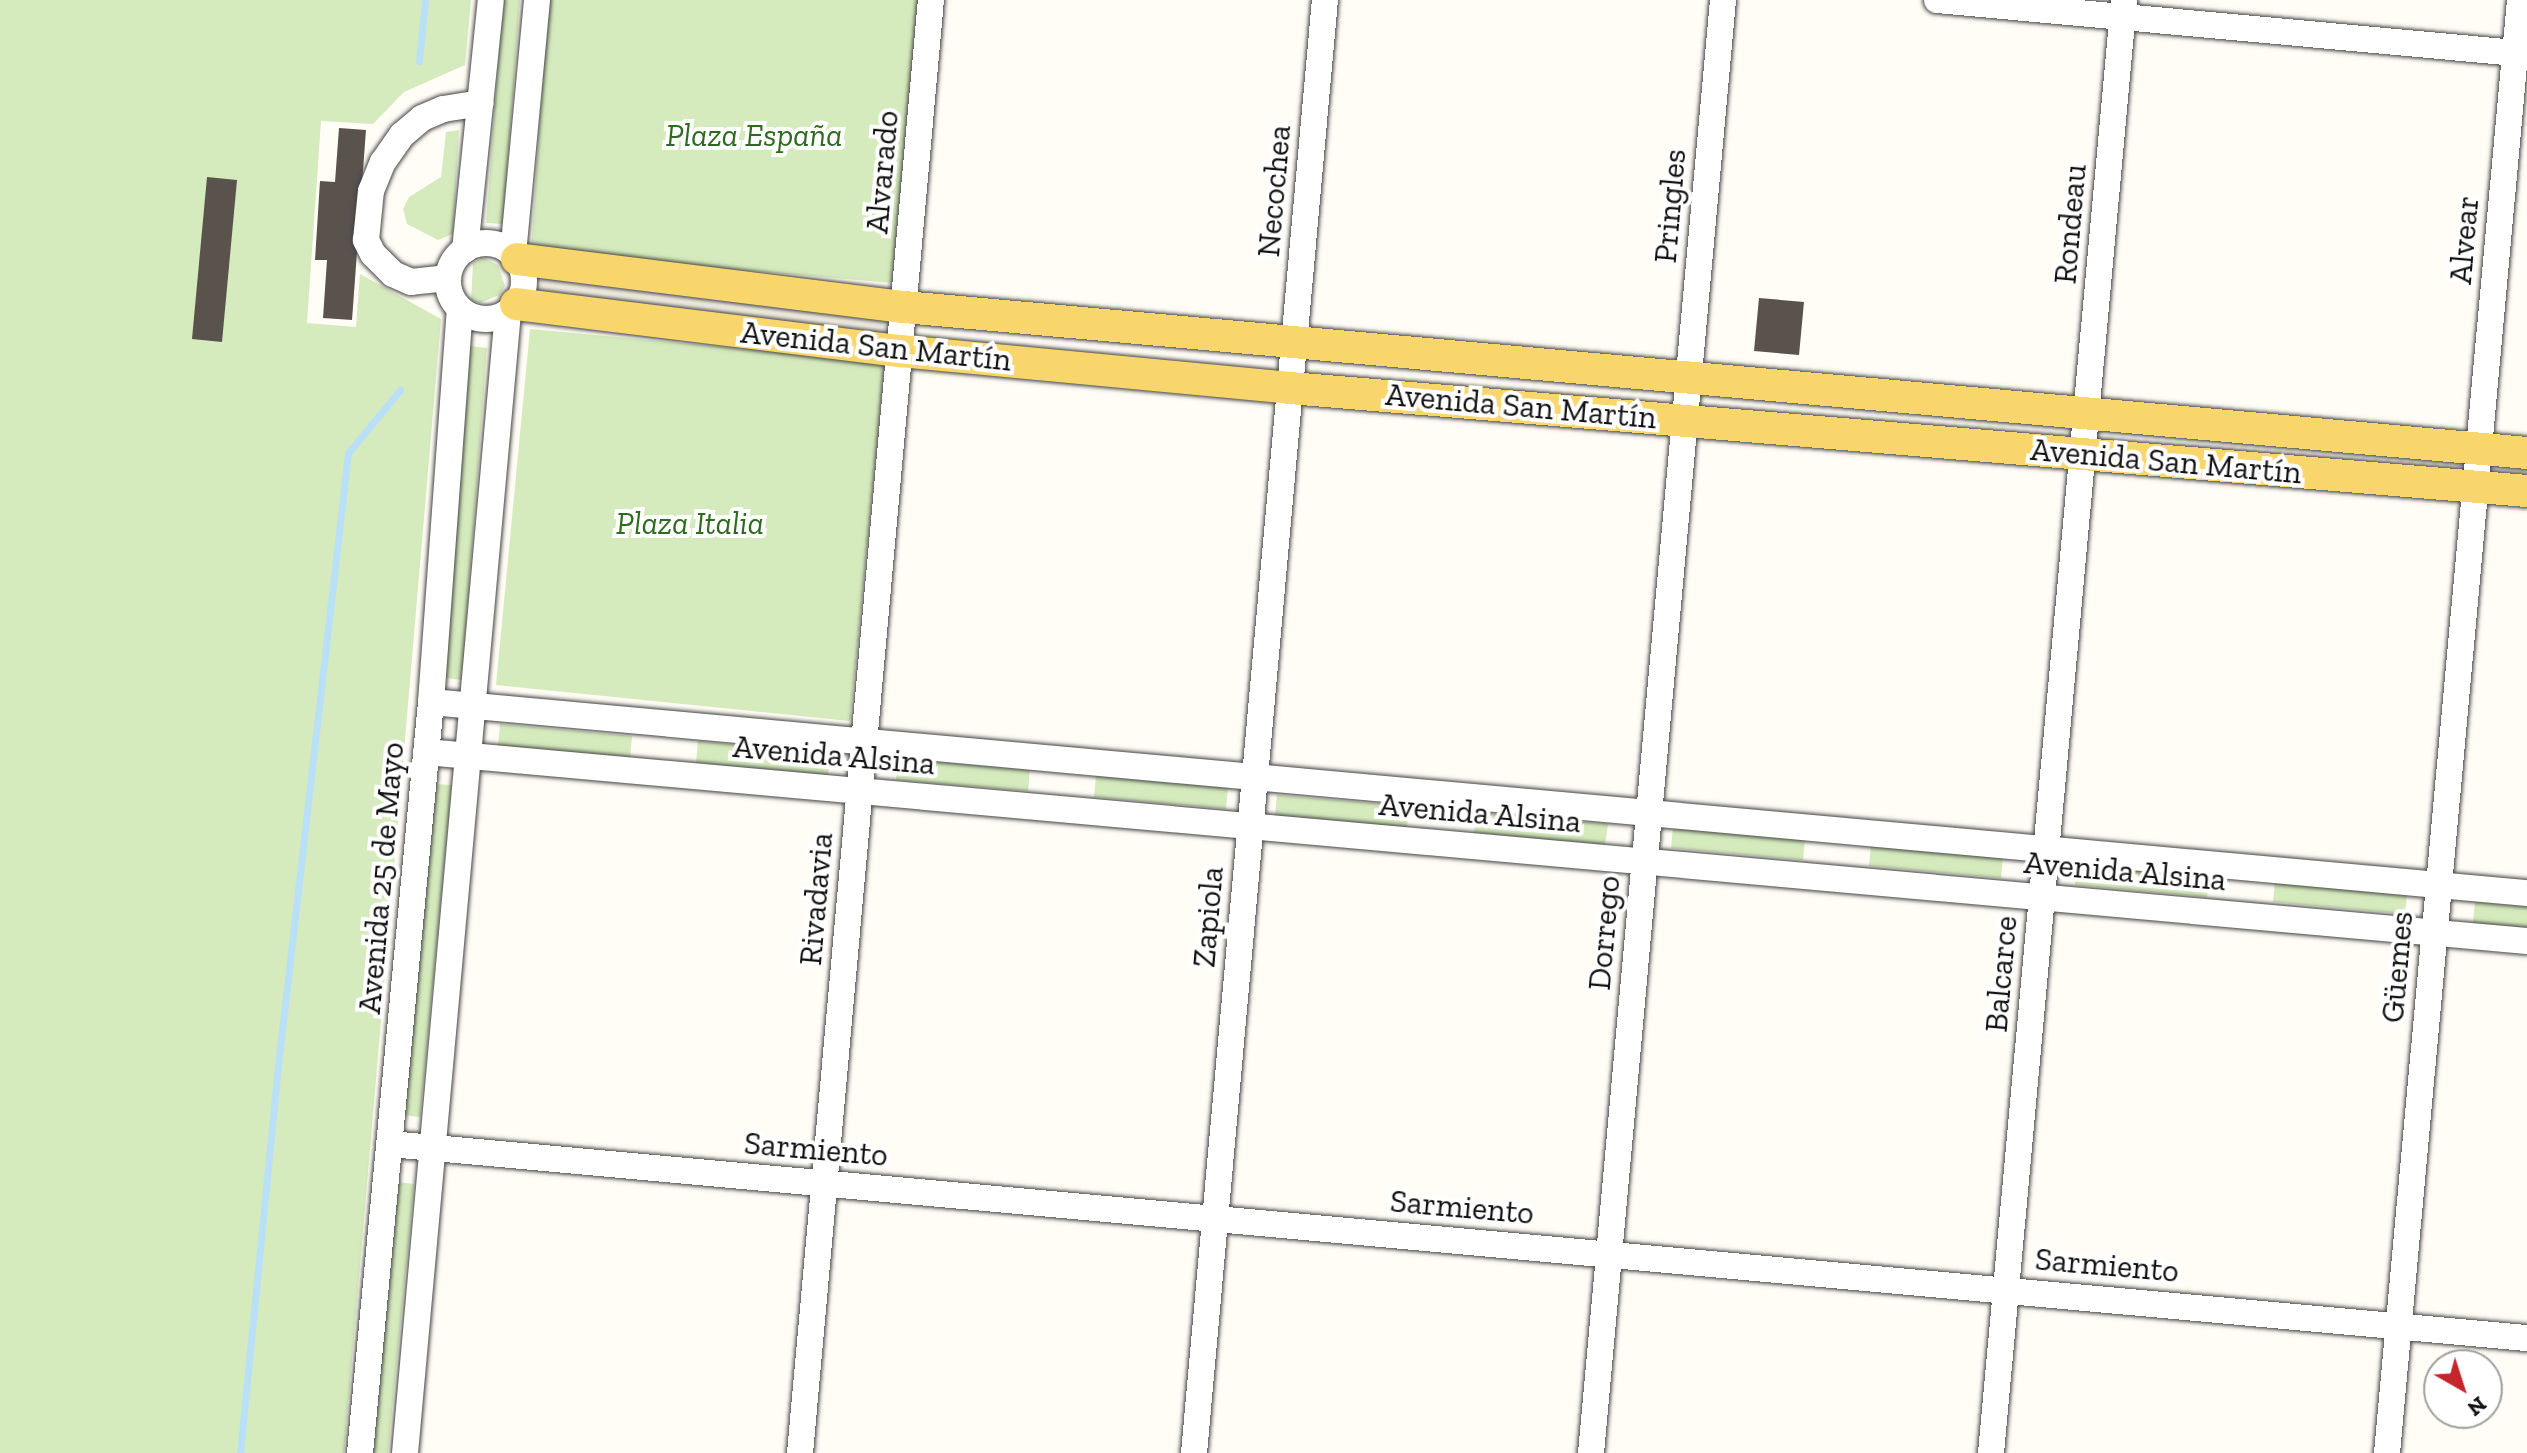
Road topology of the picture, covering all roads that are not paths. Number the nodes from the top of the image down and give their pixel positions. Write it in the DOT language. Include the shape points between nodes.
graph roads {
  1 [pos="491,0"];
  2 [pos="537,0"];
  3 [pos="931,0"];
  4 [pos="1325,0"];
  5 [pos="1723,0"];
  6 [pos="1937,0"];
  7 [pos="2520,0"];
  8 [pos="2124,8"];
  9 [pos="2521,53"];
  10 [pos="481,103"];
  11 [pos="465,250"];
  12 [pos="515,256"];
  13 [pos="448,278"];
  14 [pos="904,307"];
  15 [pos="512,308"];
  16 [pos="460,309"];
  17 [pos="1294,343"];
  18 [pos="900,351"];
  19 [pos="1689,378"];
  20 [pos="1290,388"];
  21 [pos="2086,413"];
  22 [pos="1685,419"];
  23 [pos="2479,449"];
  24 [pos="2527,453"];
  25 [pos="2082,454"];
  26 [pos="2475,486"];
  27 [pos="2527,491"];
  28 [pos="431,702"];
  29 [pos="472,706"];
  30 [pos="864,741"];
  31 [pos="426,752"];
  32 [pos="468,756"];
  33 [pos="1255,777"];
  34 [pos="860,791"];
  35 [pos="1649,813"];
  36 [pos="1251,826"];
  37 [pos="2047,849"];
  38 [pos="1645,862"];
  39 [pos="2439,885"];
  40 [pos="2527,893"];
  41 [pos="2042,897"];
  42 [pos="2434,932"];
  43 [pos="2527,941"];
  44 [pos="390,1144"];
  45 [pos="434,1149"];
  46 [pos="825,1184"];
  47 [pos="1215,1219"];
  48 [pos="1609,1255"];
  49 [pos="2006,1290"];
  50 [pos="2398,1326"];
  51 [pos="2527,1338"];
  52 [pos="360,1453"];
  53 [pos="405,1453"];
  54 [pos="800,1453"];
  55 [pos="1194,1453"];
  56 [pos="1591,1453"];
  57 [pos="1991,1453"];
  58 [pos="2387,1453"];
  1 -- 10 [label="street"];
  2 -- 12 [label="street"];
  3 -- 14 [label="street, Alvarado"];
  4 -- 17 [label="street, Necochea"];
  5 -- 19 [label="street, Pringles"];
  6 -- 8 [label="street"];
  7 -- 9 [label="street, Alvear"];
  8 -- 9 [label="street"];
  8 -- 21 [label="street, Rondeau"];
  9 -- 23 [label="street, Alvear"];
  10 -- 11 [label="street"];
  10 -- 13 [label="street" via="422,118 383,162 371,191 366,240 373,254 393,274 411,282"];
  11 -- 12 [label="street" via="490,244"];
  11 -- 13 [label="street" via="456,257"];
  12 -- 14 [label="main road, Avenida San Martín"];
  12 -- 15 [label="street" via="524,286"];
  13 -- 16 [label="street"];
  14 -- 17 [label="main road, Avenida San Martín"];
  14 -- 18 [label="street, Alvarado"];
  15 -- 16 [label="street" via="492,318"];
  15 -- 18 [label="main road, Avenida San Martín"];
  15 -- 29 [label="street"];
  16 -- 28 [label="street, Avenida 25 de Mayo"];
  17 -- 19 [label="main road, Avenida San Martín"];
  17 -- 20 [label="street, Necochea"];
  18 -- 20 [label="main road, Avenida San Martín"];
  18 -- 30 [label="street, Rivadavia"];
  19 -- 21 [label="main road, Avenida San Martín"];
  19 -- 22 [label="street, Pringles"];
  20 -- 22 [label="main road, Avenida San Martín"];
  20 -- 33 [label="street, Zapiola"];
  21 -- 23 [label="main road, Avenida San Martín"];
  21 -- 25 [label="street, Rondeau"];
  22 -- 25 [label="main road, Avenida San Martín"];
  22 -- 35 [label="street, Dorrego"];
  23 -- 24 [label="main road, Avenida San Martín"];
  23 -- 26 [label="street, Alvear"];
  25 -- 26 [label="main road, Avenida San Martín"];
  25 -- 37 [label="street, Balcarce"];
  26 -- 27 [label="main road, Avenida San Martín"];
  26 -- 39 [label="street, Güemes"];
  28 -- 29 [label="street, Avenida Alsina"];
  28 -- 31 [label="street, Avenida 25 de Mayo"];
  29 -- 30 [label="street, Avenida Alsina"];
  29 -- 32 [label="street"];
  30 -- 33 [label="street, Avenida Alsina"];
  30 -- 34 [label="street, Rivadavia"];
  31 -- 32 [label="street, Avenida Alsina"];
  31 -- 44 [label="street, Avenida 25 de Mayo"];
  32 -- 34 [label="street, Avenida Alsina"];
  32 -- 45 [label="street"];
  33 -- 35 [label="street, Avenida Alsina"];
  33 -- 36 [label="street, Zapiola"];
  34 -- 36 [label="street, Avenida Alsina"];
  34 -- 46 [label="street, Rivadavia"];
  35 -- 37 [label="street, Avenida Alsina"];
  35 -- 38 [label="street, Dorrego"];
  36 -- 38 [label="street, Avenida Alsina"];
  36 -- 47 [label="street, Zapiola"];
  37 -- 39 [label="street, Avenida Alsina"];
  37 -- 41 [label="street, Balcarce"];
  38 -- 41 [label="street, Avenida Alsina"];
  38 -- 48 [label="street, Dorrego"];
  39 -- 40 [label="street, Avenida Alsina"];
  39 -- 42 [label="street, Güemes"];
  41 -- 42 [label="street, Avenida Alsina"];
  41 -- 49 [label="street, Balcarce"];
  42 -- 43 [label="street, Avenida Alsina"];
  42 -- 50 [label="street, Güemes"];
  44 -- 45 [label="street, Sarmiento"];
  44 -- 52 [label="street, Avenida 25 de Mayo"];
  45 -- 46 [label="street, Sarmiento"];
  45 -- 53 [label="street"];
  46 -- 47 [label="street, Sarmiento"];
  46 -- 54 [label="street, Rivadavia"];
  47 -- 48 [label="street, Sarmiento"];
  47 -- 55 [label="street, Zapiola"];
  48 -- 49 [label="street, Sarmiento"];
  48 -- 56 [label="street, Dorrego"];
  49 -- 50 [label="street, Sarmiento"];
  49 -- 57 [label="street, Balcarce"];
  50 -- 51 [label="street, Sarmiento"];
  50 -- 58 [label="street, Güemes"];
}
